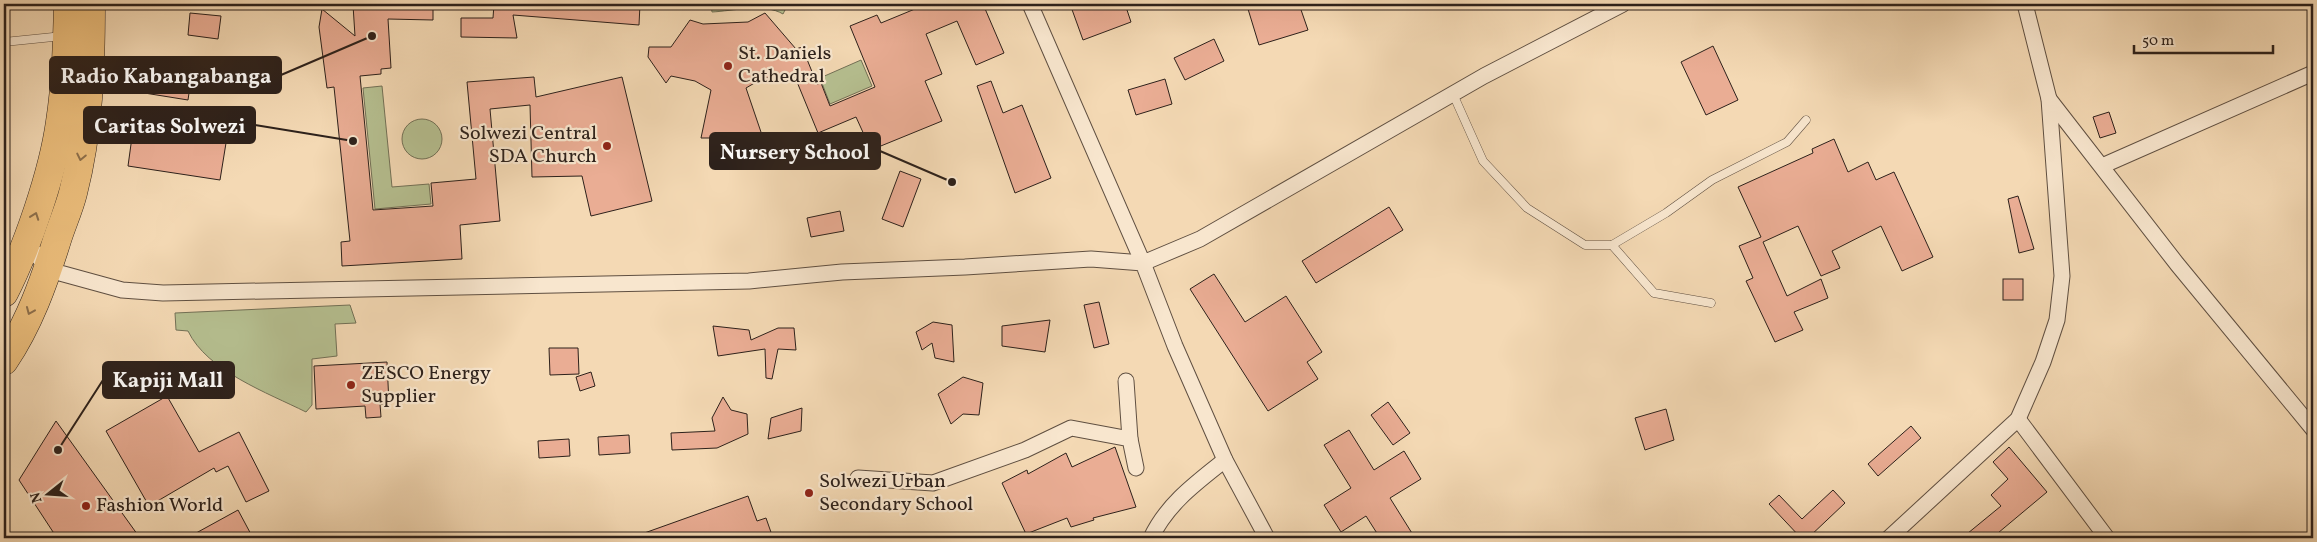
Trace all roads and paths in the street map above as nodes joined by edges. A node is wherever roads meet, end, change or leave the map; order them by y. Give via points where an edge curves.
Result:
1 (68, 4) edge
2 (91, 4) edge
3 (1030, 4) edge
4 (1623, 4) edge
5 (2025, 4) edge
6 (67, 36) junction
7 (4, 42) edge
8 (2313, 73) edge
9 (1453, 94) junction
10 (2049, 99) junction
11 (1806, 120) dead end
12 (2102, 166) junction
13 (25, 241) junction
14 (1612, 245) junction
15 (1143, 262) junction
16 (49, 270) junction
17 (4, 293) edge
18 (1711, 303) dead end
19 (4, 361) edge
20 (1126, 381) dead end
21 (2306, 409) edge
22 (2018, 419) junction
23 (2313, 429) edge
24 (1130, 439) junction
25 (1225, 460) junction
26 (1136, 468) dead end
27 (858, 478) dead end
28 (1151, 538) edge
29 (1267, 538) edge
30 (1889, 538) edge
31 (2107, 538) edge

1 - 6 highway
2 -> 16 highway via 88,106 83,146 73,194
3 - 15 street
4 - 9 street
5 - 10 street
6 - 7 lane
13 -> 6 highway via 42,196 60,124
8 - 12 street
9 - 14 lane via 1484,161 1527,208 1585,245
9 - 15 street via 1200,239
10 - 12 street
10 - 22 street via 2062,276 2057,320
11 - 14 lane via 1787,142 1712,180 1666,214
12 - 21 street via 2177,264
13 - 16 street
13 - 17 highway
14 - 18 lane via 1654,293
15 - 16 street via 1091,259 842,272 749,281 163,293 122,290
15 - 25 street
16 -> 19 highway via 18,340
20 - 24 street
21 - 23 street
22 - 30 street
22 - 31 street
24 - 26 street
24 - 27 street via 1071,428 1025,450 934,482
25 - 28 street via 1179,498
25 - 29 street

